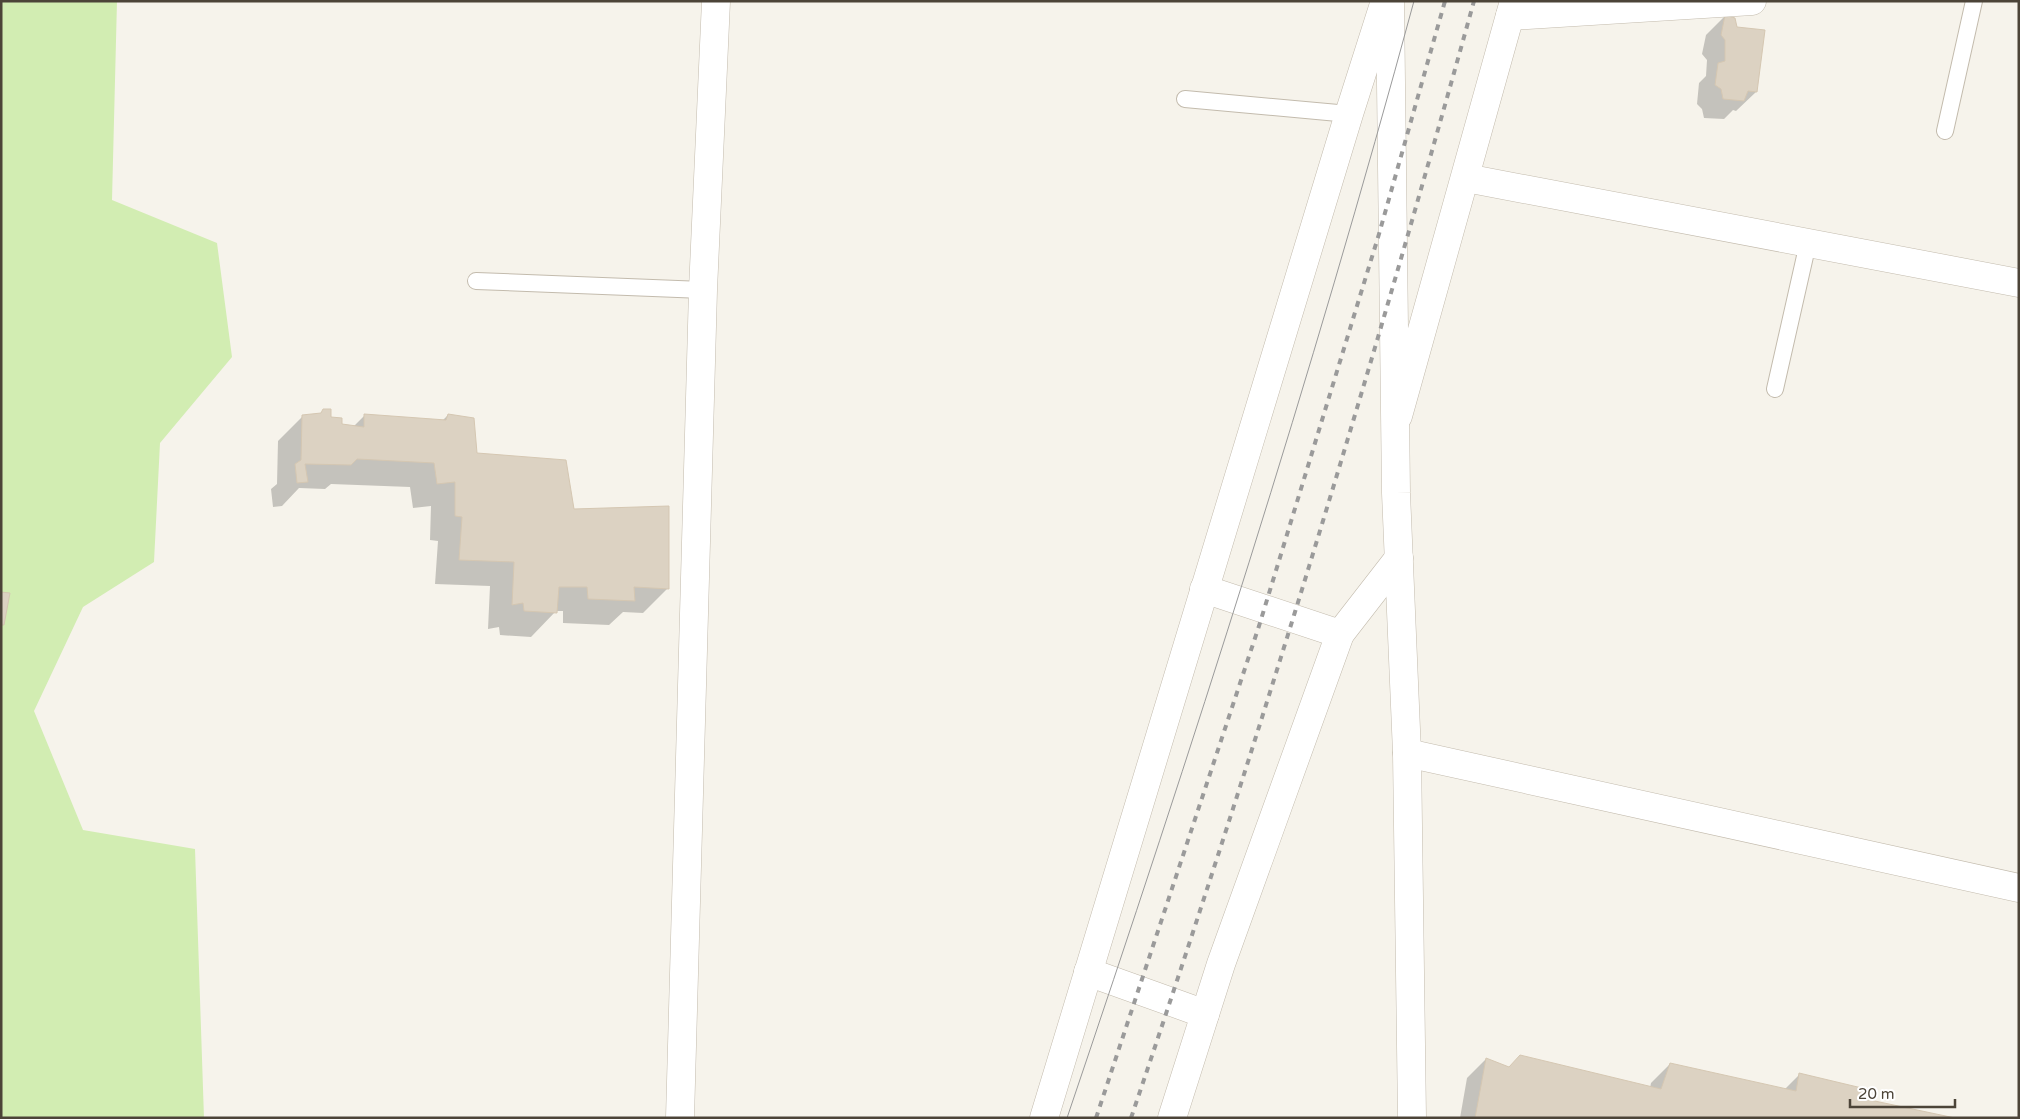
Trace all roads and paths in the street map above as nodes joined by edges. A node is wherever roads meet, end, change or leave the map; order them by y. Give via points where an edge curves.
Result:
1 (716, 1) edge
2 (1385, 1) edge
3 (1390, 1) edge
4 (1752, 1) edge
5 (1974, 1) edge
6 (1600, 6) edge
7 (1512, 9) edge
8 (1185, 99) dead end
9 (1349, 114) junction
10 (1945, 130) dead end
11 (1466, 178) junction
12 (1808, 243) junction
13 (476, 281) dead end
14 (2019, 283) edge
15 (703, 290) junction
16 (1776, 389) dead end
17 (1395, 427) junction
18 (1399, 558) junction
19 (1204, 588) junction
20 (1340, 634) junction
21 (1407, 753) junction
22 (2019, 888) edge
23 (1088, 972) junction
24 (1205, 1014) junction
25 (680, 1118) edge
26 (1044, 1118) edge
27 (1172, 1118) edge
28 (1412, 1118) edge

1 - 15 street
2 - 9 street
3 - 17 street
4 - 6 street
5 - 10 lane
6 - 7 street
7 - 11 street
8 - 9 lane
9 - 19 street
11 - 12 street
11 - 17 street
12 - 14 street
12 - 16 lane
13 - 15 lane
15 - 25 street
17 - 18 street
18 - 20 street
18 - 21 street
19 - 20 street
19 - 23 street
20 - 24 street
21 - 22 street
21 - 28 street
23 - 24 street
23 - 26 street
24 - 27 street

